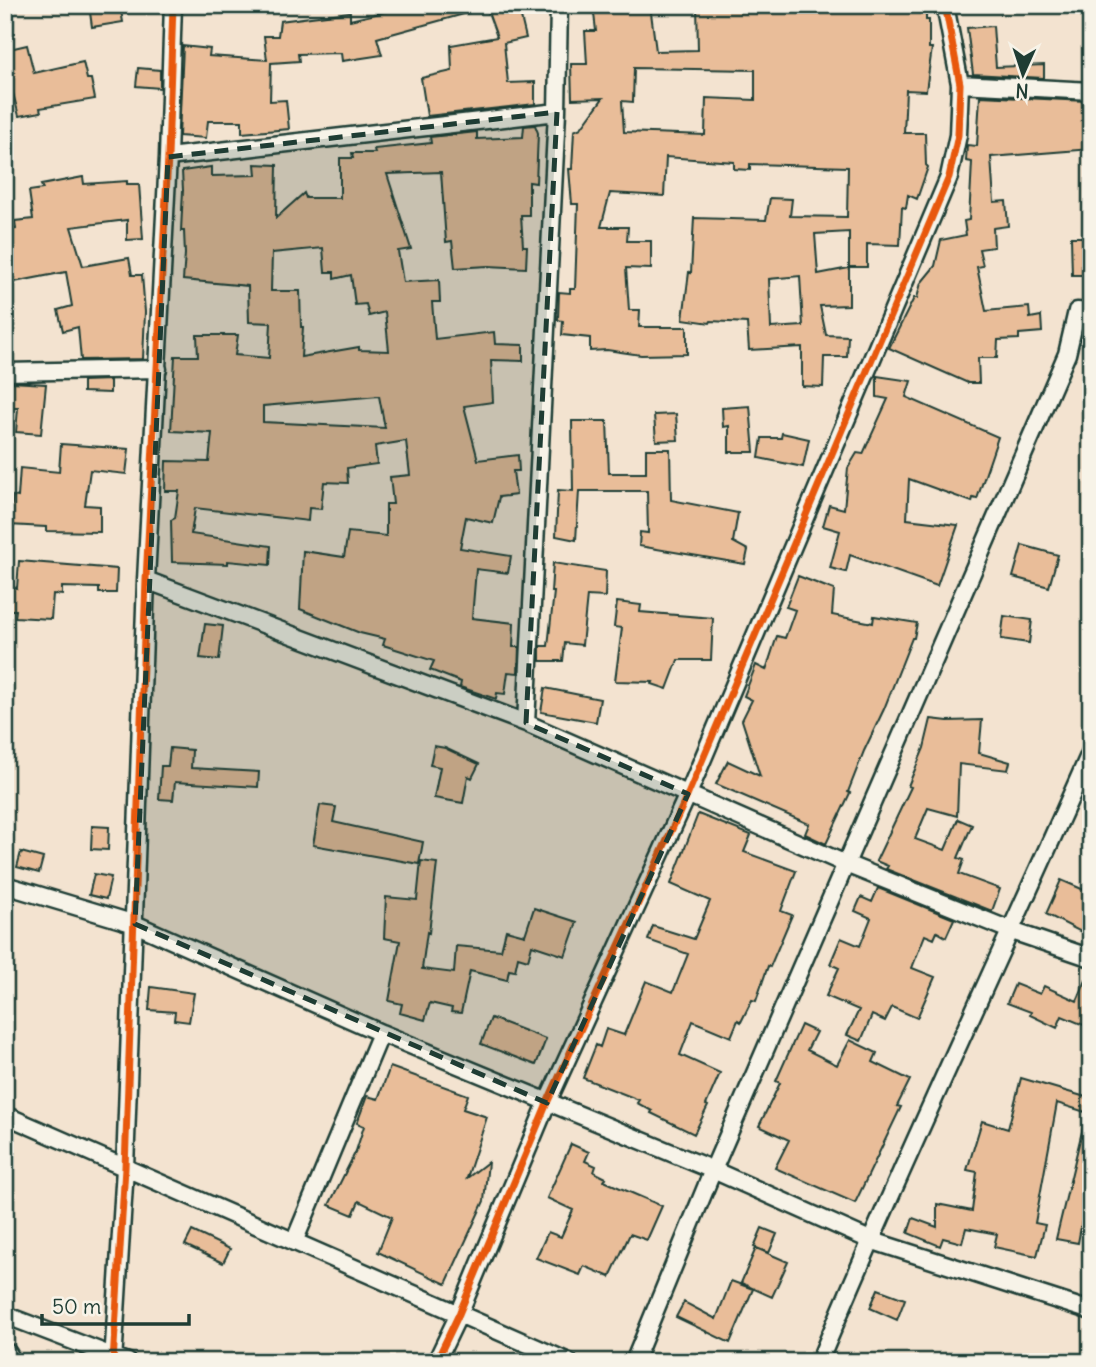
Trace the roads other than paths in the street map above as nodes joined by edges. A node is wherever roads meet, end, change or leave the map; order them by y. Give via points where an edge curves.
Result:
1 (173, 5) edge
2 (559, 5) edge
3 (945, 5) edge
4 (960, 84) junction
5 (1091, 90) edge
6 (557, 113) junction
7 (168, 157) junction
8 (1091, 312) edge
9 (158, 369) junction
10 (5, 372) edge
11 (146, 580) junction
12 (526, 723) junction
13 (1091, 751) edge
14 (688, 794) junction
15 (846, 864) junction
16 (5, 885) edge
17 (135, 924) junction
18 (1012, 931) junction
19 (1091, 958) edge
20 (381, 1033) junction
21 (547, 1103) junction
22 (5, 1115) edge
23 (125, 1168) junction
24 (713, 1170) junction
25 (870, 1240) junction
26 (294, 1242) junction
27 (1091, 1311) edge
28 (459, 1314) junction
29 (5, 1315) edge
30 (5, 1355) edge
31 (119, 1360) edge
32 (9, 1362) edge
33 (436, 1362) edge
34 (569, 1362) edge
35 (634, 1362) edge
36 (819, 1362) edge

1 - 7 street
2 - 6 street
3 - 4 street
4 - 5 street
4 - 14 street via 958,135 949,177
6 - 7 street
6 - 12 street
7 - 9 street
8 - 15 street via 1077,311 1067,354
9 - 10 street
9 - 11 street
11 - 12 street
11 - 17 street
12 - 14 street
13 - 18 street
14 - 15 street
14 - 21 street
15 - 18 street
15 - 24 street
16 - 17 street
17 - 20 street
17 - 23 street
18 - 19 street
18 - 25 street
20 - 21 street
20 - 26 street
21 - 24 street
21 - 28 street
22 - 23 street
23 - 26 street
23 - 31 street
24 - 25 street
24 - 35 street
25 - 27 street
25 - 36 street
26 - 28 street
28 - 33 street
28 - 34 street
29 - 31 street
30 - 32 main road

